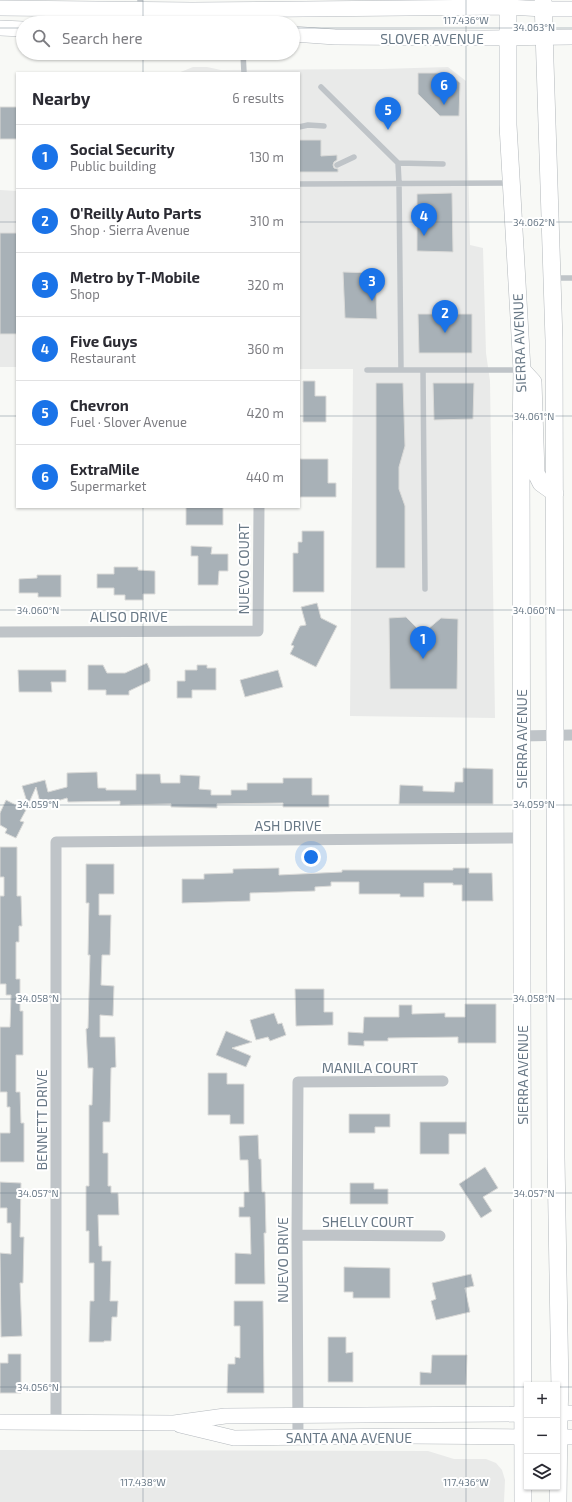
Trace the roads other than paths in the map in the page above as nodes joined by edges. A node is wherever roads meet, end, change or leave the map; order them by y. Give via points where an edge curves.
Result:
1 (422, 4) edge
2 (508, 4) edge
3 (543, 4) edge
4 (0, 8) edge
5 (572, 8) edge
6 (140, 11) edge
7 (0, 28) edge
8 (16, 29) edge
9 (300, 34) edge
10 (544, 37) junction
11 (572, 37) edge
12 (508, 38) junction
13 (244, 60) edge
14 (244, 72) edge
15 (321, 87) dead end
16 (324, 126) dead end
17 (300, 127) edge
18 (354, 157) dead end
19 (398, 164) junction
20 (443, 164) dead end
21 (337, 165) dead end
22 (512, 183) junction
23 (300, 184) edge
24 (399, 184) junction
25 (552, 278) junction
26 (572, 278) edge
27 (367, 370) dead end
28 (401, 370) junction
29 (423, 370) junction
30 (522, 370) junction
31 (555, 493) junction
32 (259, 508) edge
33 (425, 589) dead end
34 (258, 631) joint
35 (0, 632) edge
36 (564, 735) edge
37 (521, 736) junction
38 (521, 838) junction
39 (56, 842) joint
40 (443, 1081) dead end
41 (298, 1082) joint
42 (297, 1235) junction
43 (440, 1236) dead end
44 (525, 1382) edge
45 (562, 1413) edge
46 (524, 1414) edge
47 (298, 1416) junction
48 (0, 1422) edge
49 (56, 1422) junction
50 (174, 1423) junction
51 (562, 1436) edge
52 (298, 1437) junction
53 (524, 1437) edge
54 (524, 1454) edge
55 (523, 1502) edge
56 (558, 1502) edge

1 - 2 main road
1 - 6 main road
2 - 3 main road
2 - 12 main road, SIERRA AVENUE
3 - 5 main road
3 - 10 main road
4 - 6 main road
7 - 8 main road
9 - 12 main road, SLOVER AVENUE
10 - 11 main road, SLOVER AVENUE
10 - 12 main road, SLOVER AVENUE
10 - 25 main road
12 - 22 main road, SIERRA AVENUE via 508,125
13 - 14 lane
15 - 19 lane
16 - 17 lane
18 - 21 lane
19 - 20 lane
19 - 24 lane
22 - 24 lane
22 - 30 main road, SIERRA AVENUE
23 - 24 lane
24 - 28 lane
25 - 26 lane
25 - 31 main road
27 - 28 lane
28 - 29 lane
29 - 30 lane
29 - 33 lane
30 - 31 main road via 533,382 536,473 541,483
30 - 37 main road, SIERRA AVENUE
31 - 36 main road
32 - 34 street, NUEVO COURT
34 - 35 street, ALISO DRIVE
36 - 37 street
36 - 45 main road via 556,1158
37 - 38 main road, SIERRA AVENUE
38 - 39 street, ASH DRIVE
38 - 44 main road, SIERRA AVENUE
39 - 49 street, BENNETT DRIVE
40 - 41 street, MANILA COURT
41 - 42 street, NUEVO DRIVE
42 - 43 street, SHELLY COURT
42 - 47 street, NUEVO DRIVE
45 - 51 main road
46 - 47 main road, SANTA ANA AVENUE
47 - 50 main road, SANTA ANA AVENUE via 225,1416
47 - 52 street, NUEVO DRIVE
48 - 49 main road, SANTA ANA AVENUE
49 - 50 main road, SANTA ANA AVENUE
50 - 52 main road, SANTA ANA AVENUE via 234,1438
51 - 56 main road
52 - 53 main road, SANTA ANA AVENUE
54 - 55 main road, SIERRA AVENUE

